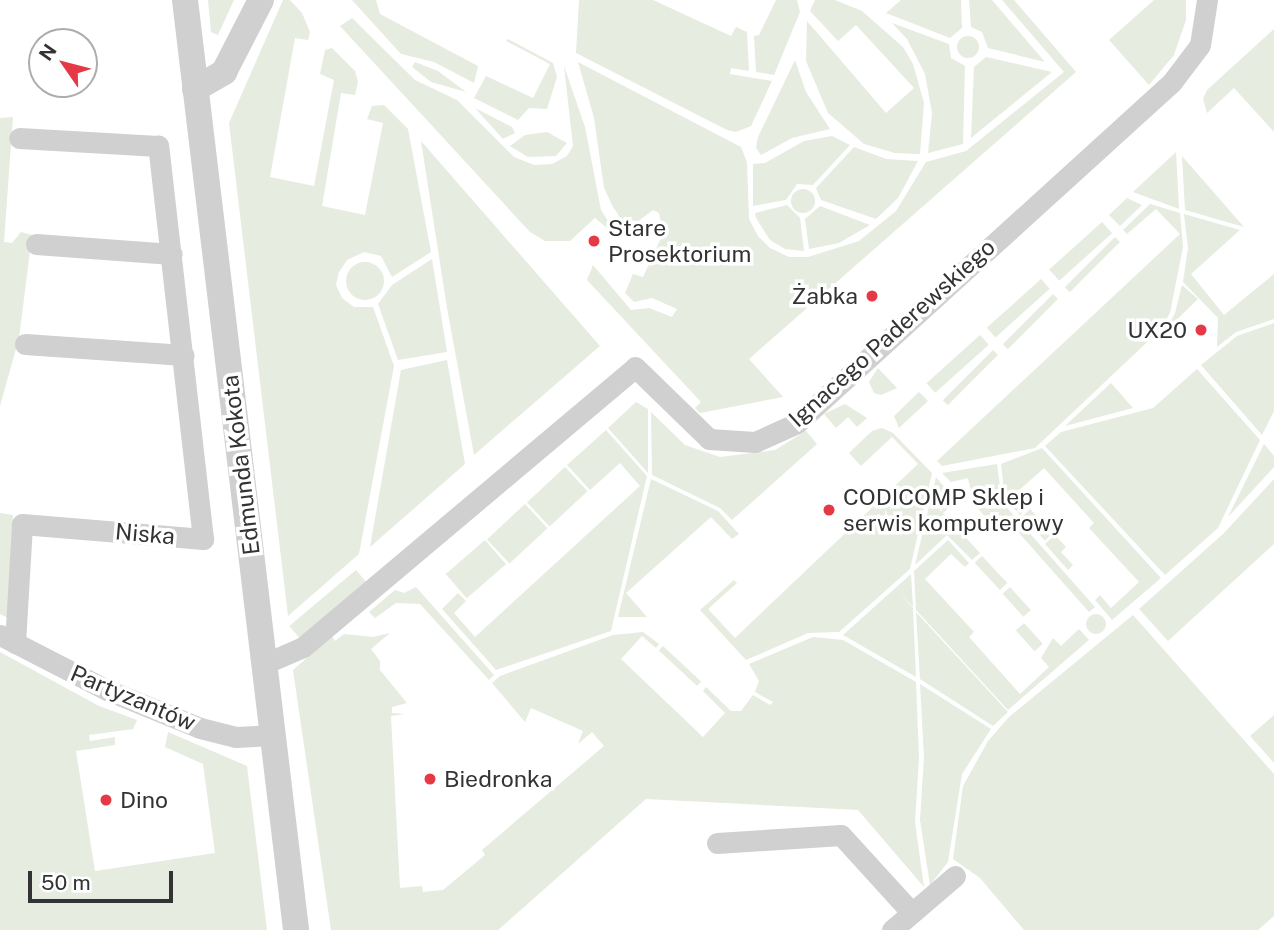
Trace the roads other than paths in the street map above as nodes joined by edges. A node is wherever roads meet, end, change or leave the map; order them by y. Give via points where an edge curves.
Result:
1 (185, 0) edge
2 (261, 0) edge
3 (1207, 0) edge
4 (195, 89) junction
5 (19, 138) dead end
6 (36, 244) dead end
7 (172, 254) junction
8 (25, 344) dead end
9 (184, 355) junction
10 (8, 639) edge
11 (264, 664) junction
12 (272, 736) junction
13 (717, 843) dead end
14 (955, 876) dead end
15 (912, 913) junction
16 (296, 930) edge
17 (892, 930) edge

1 - 4 street, Edmunda Kokota
2 - 4 street via 224,72
3 - 11 street, Ignacego Paderewskiego via 1200,45 1172,82 797,423 755,442 709,439 635,367 303,647
4 - 11 street, Edmunda Kokota
5 - 7 street, Niska via 158,146
6 - 7 street
7 - 9 street, Niska
8 - 9 street
9 - 10 street, Niska via 203,539 22,524
10 - 12 street, Partyzantów via 107,690 200,728 236,737
11 - 12 street, Edmunda Kokota
12 - 16 street, Edmunda Kokota
13 - 15 street via 841,835
14 - 15 street
15 - 17 street

